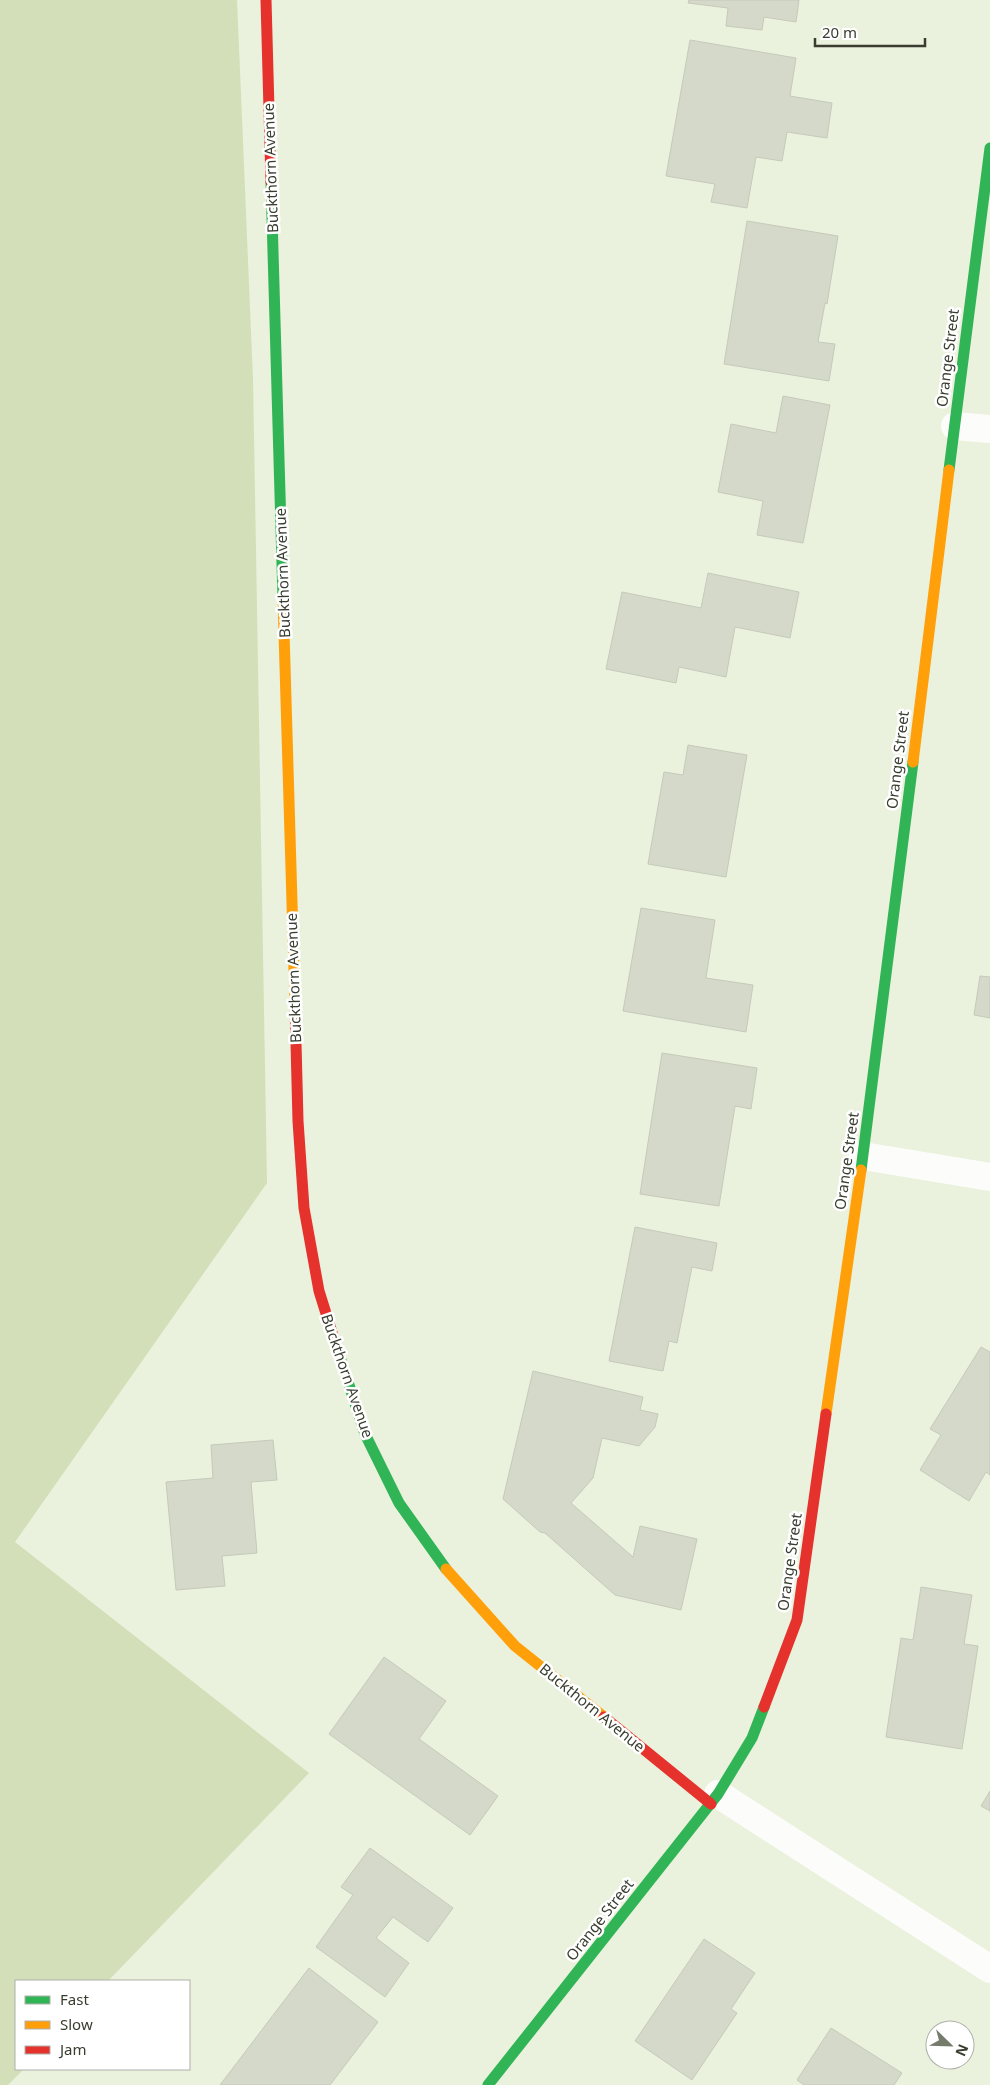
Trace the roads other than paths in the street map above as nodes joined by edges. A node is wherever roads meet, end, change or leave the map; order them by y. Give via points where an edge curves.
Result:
1 (266, 0) edge
2 (990, 148) edge
3 (955, 426) junction
4 (990, 429) edge
5 (863, 1156) junction
6 (990, 1177) edge
7 (714, 1799) junction
8 (990, 1970) edge
9 (488, 2085) edge

1 - 7 street, Buckthorn Avenue via 298,1121 304,1208 318,1291 365,1434 399,1503 440,1562 515,1646
2 - 3 street, Orange Street
3 - 4 street
3 - 5 street, Orange Street
5 - 6 street
5 - 7 street, Orange Street via 797,1620 752,1738
7 - 8 street, Buckthorn Avenue
7 - 9 street, Orange Street

